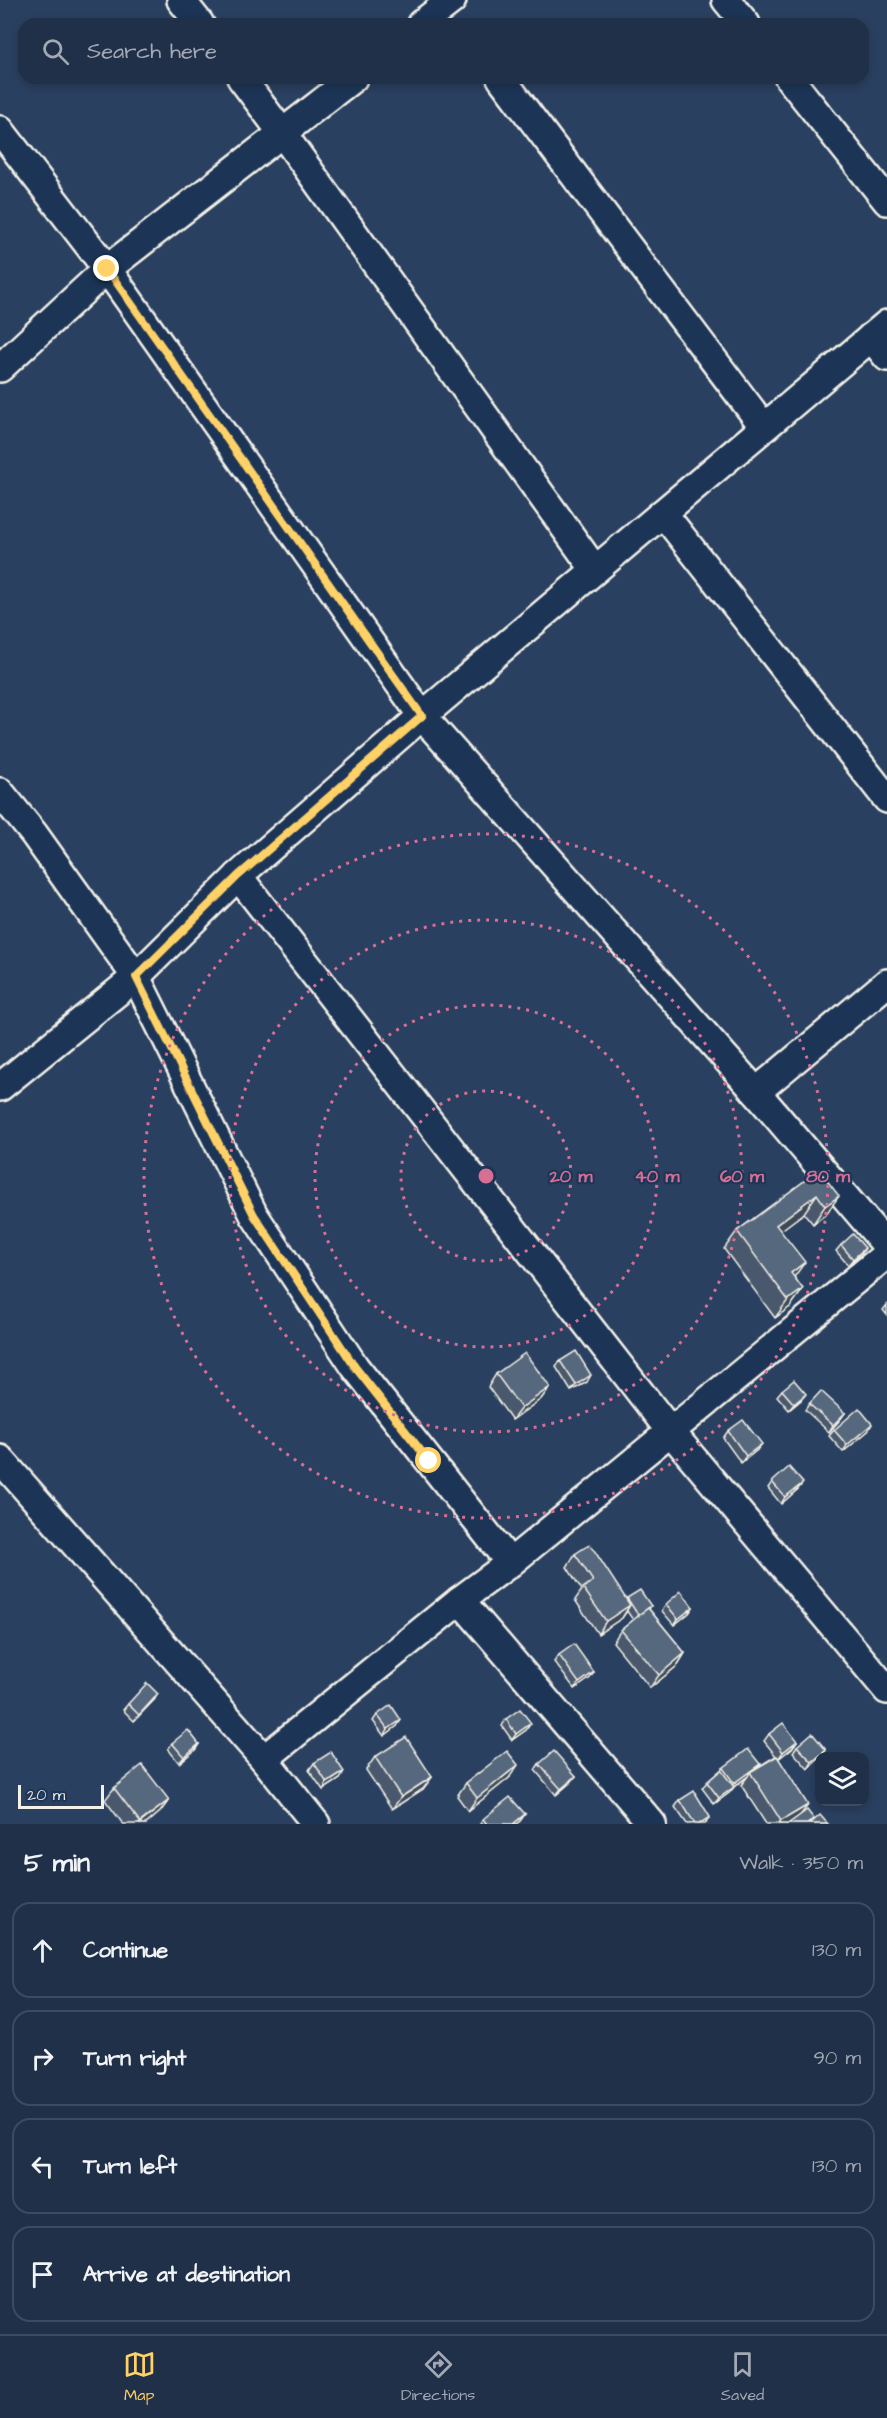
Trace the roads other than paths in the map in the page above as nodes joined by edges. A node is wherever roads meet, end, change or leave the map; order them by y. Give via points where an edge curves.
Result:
1 (181, 0) edge
2 (726, 0) edge
3 (450, 7) edge
4 (195, 18) edge
5 (431, 18) edge
6 (741, 18) edge
7 (246, 84) edge
8 (346, 84) edge
9 (506, 84) edge
10 (794, 84) edge
11 (0, 130) edge
12 (283, 134) junction
13 (887, 201) edge
14 (107, 269) junction
15 (882, 339) edge
16 (0, 368) edge
17 (764, 427) junction
18 (663, 513) junction
19 (596, 570) junction
20 (422, 716) junction
21 (0, 792) edge
22 (887, 799) edge
23 (238, 876) junction
24 (136, 977) junction
25 (887, 982) edge
26 (0, 1087) edge
27 (756, 1092) junction
28 (887, 1246) edge
29 (887, 1254) edge
30 (671, 1432) junction
31 (0, 1460) edge
32 (510, 1563) junction
33 (460, 1600) junction
34 (887, 1690) edge
35 (264, 1759) junction
36 (316, 1824) edge
37 (651, 1824) edge

1 - 4 street
2 - 6 street
3 - 5 street
7 - 12 street
8 - 12 street
9 - 17 street
10 - 13 street
11 - 14 street
12 - 14 street
12 - 19 street
14 - 16 street
14 - 20 street
15 - 17 street
17 - 18 street
18 - 19 street
18 - 22 street
19 - 20 street
20 - 23 street
20 - 27 street
21 - 24 street
23 - 24 street
23 - 30 street
24 - 26 street
24 - 32 street via 254,1215 355,1367
25 - 27 street
27 - 28 street
29 - 30 street
30 - 32 street
30 - 34 street
31 - 35 street
32 - 33 street
33 - 35 street
33 - 37 street
35 - 36 street

